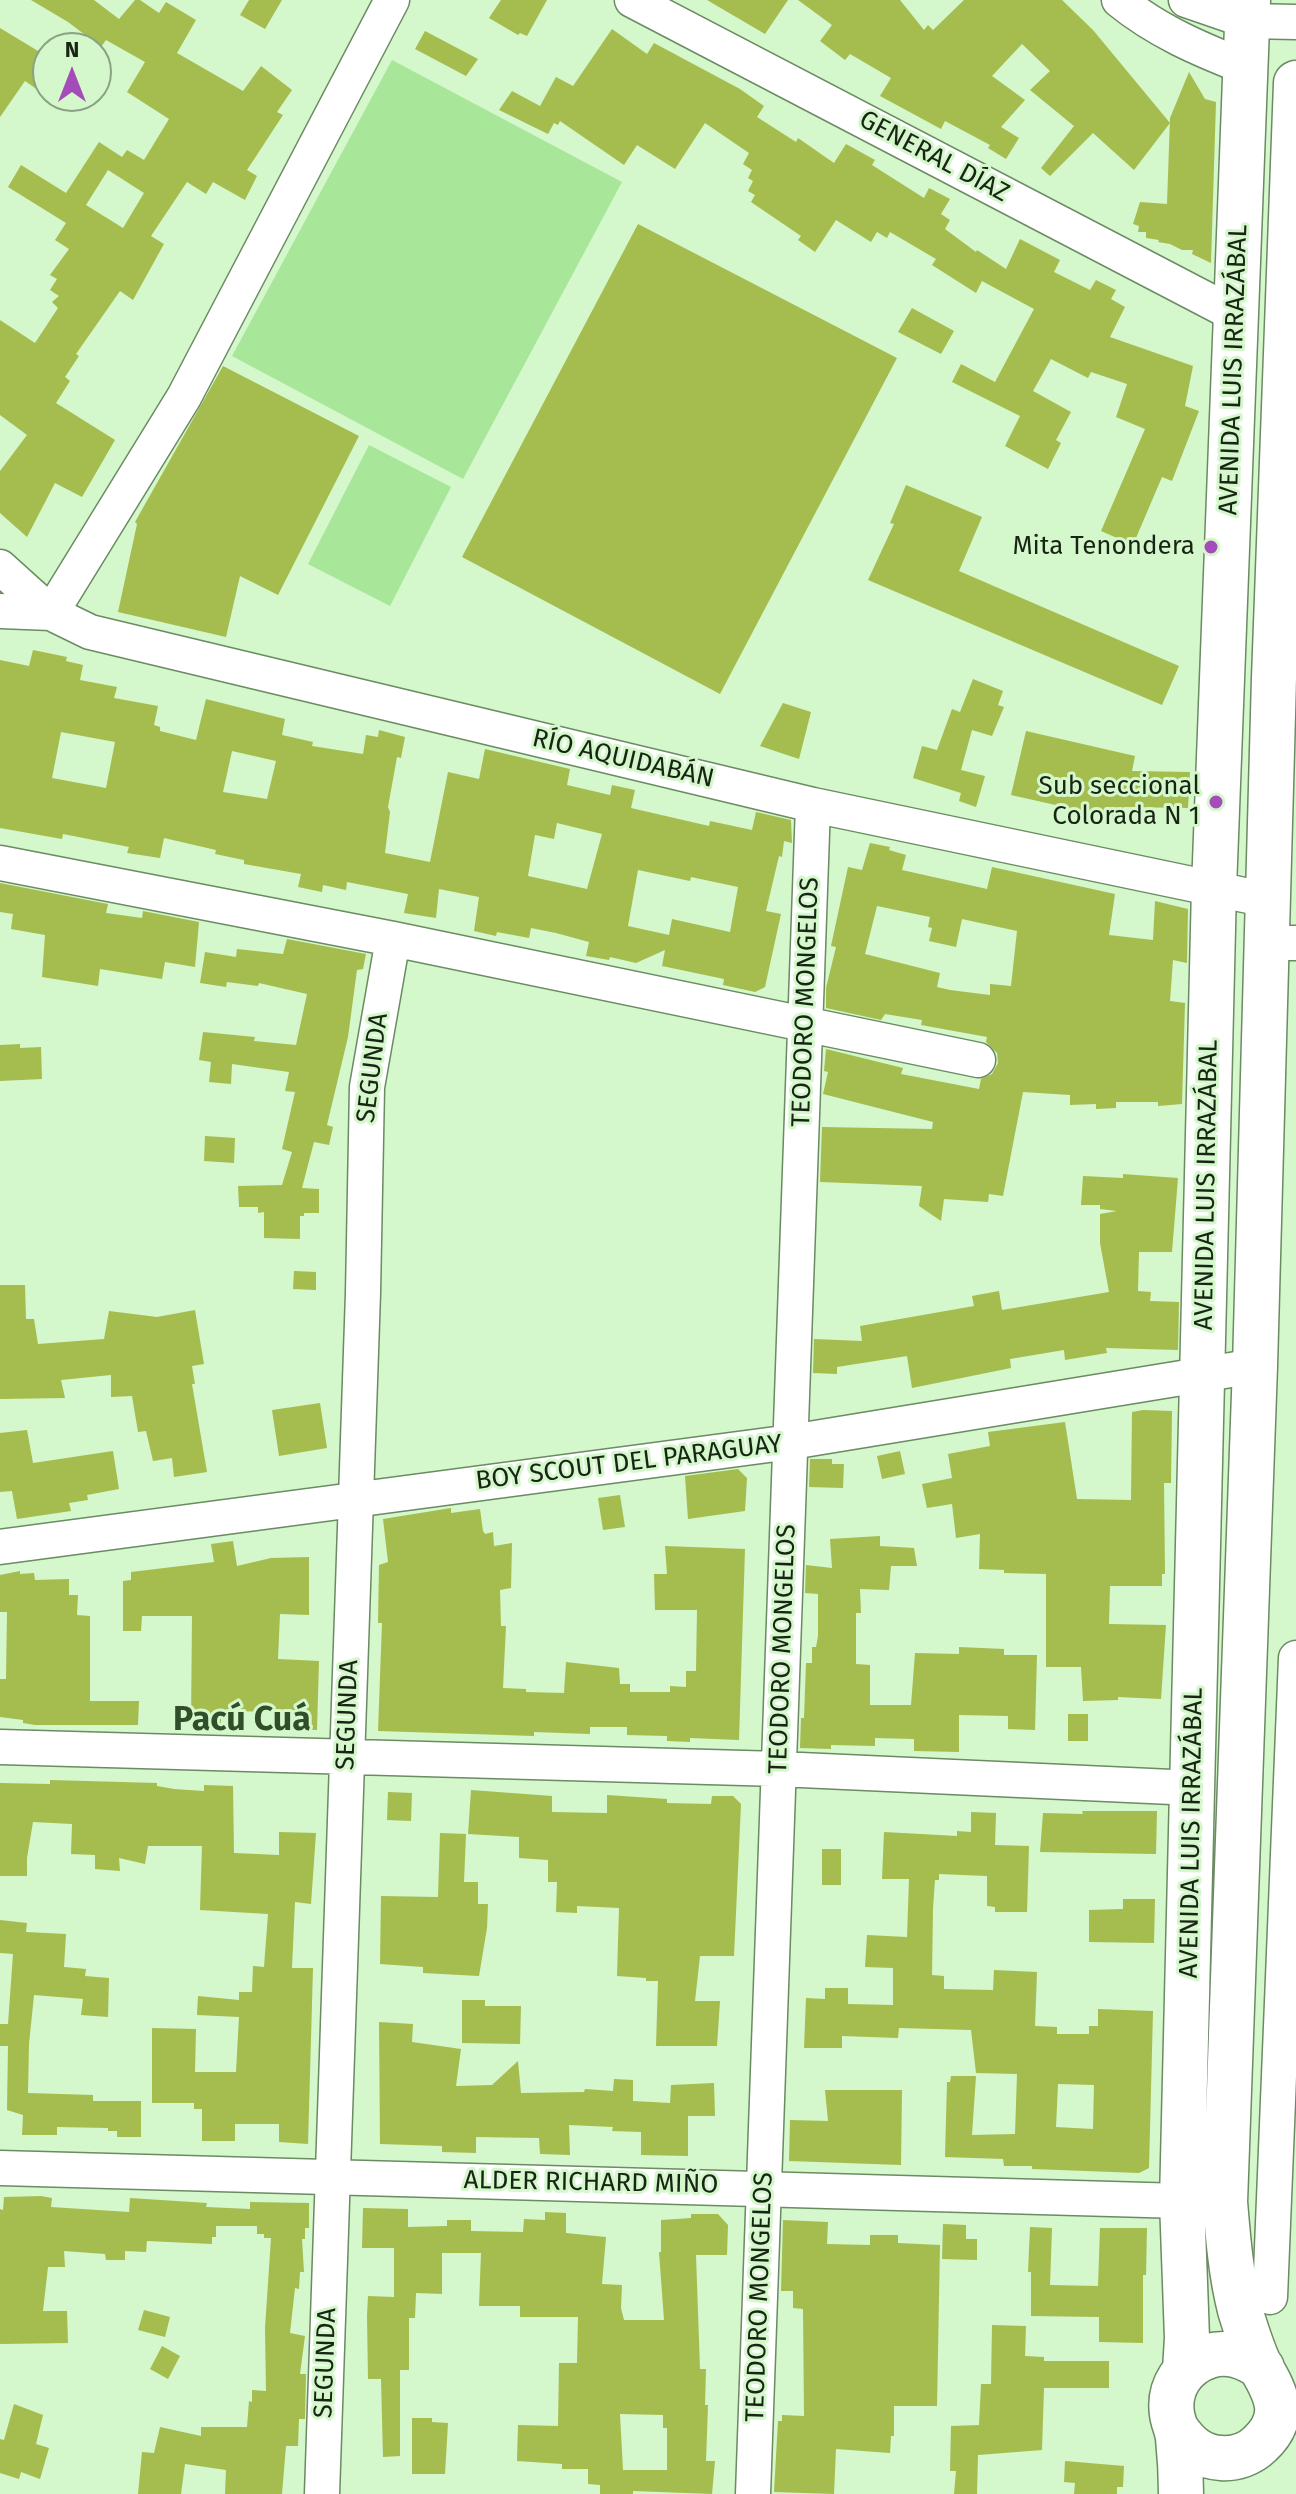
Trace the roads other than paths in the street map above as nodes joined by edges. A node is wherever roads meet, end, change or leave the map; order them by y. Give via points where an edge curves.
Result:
1 (392, 0) edge
2 (632, 0) edge
3 (1119, 0) edge
4 (1186, 0) edge
5 (1248, 10) edge
6 (1296, 22) edge
7 (1245, 67) junction
8 (1296, 83) edge
9 (1295, 150) edge
10 (1241, 180) junction
11 (1294, 217) edge
12 (1236, 315) junction
13 (1291, 318) edge
14 (0, 567) edge
15 (0, 611) edge
16 (51, 613) junction
17 (813, 805) junction
18 (0, 863) edge
19 (1214, 888) junction
20 (1268, 900) junction
21 (393, 939) junction
22 (1281, 943) edge
23 (805, 1025) junction
24 (978, 1060) dead end
25 (1255, 1366) junction
26 (1203, 1373) junction
27 (791, 1442) junction
28 (355, 1499) junction
29 (0, 1547) edge
30 (1296, 1658) edge
31 (0, 1747) edge
32 (346, 1759) junction
33 (779, 1769) junction
34 (1194, 1788) junction
35 (1238, 1849) junction
36 (1288, 1850) junction
37 (0, 2168) edge
38 (332, 2178) junction
39 (764, 2187) junction
40 (1182, 2201) junction
41 (1270, 2297) dead end
42 (1185, 2370) junction
43 (1276, 2377) edge
44 (1177, 2430) junction
45 (1266, 2444) edge
46 (322, 2494) edge
47 (753, 2494) edge
48 (1181, 2494) edge
49 (1222, 2494) edge

1 - 16 street via 184,397
2 - 12 street, GENERAL DÍAZ
3 - 7 street via 1184,43
4 - 5 street
5 - 6 street
5 - 7 main road, AVENIDA LUIS IRRAZÁBAL
7 - 10 main road, AVENIDA LUIS IRRAZÁBAL
8 - 9 main road, AVENIDA LUIS IRRAZÁBAL
9 - 11 main road, AVENIDA LUIS IRRAZÁBAL
10 - 11 street
10 - 12 main road, AVENIDA LUIS IRRAZÁBAL
11 - 13 main road, AVENIDA LUIS IRRAZÁBAL
12 - 19 main road, AVENIDA LUIS IRRAZÁBAL
13 - 20 main road, AVENIDA LUIS IRRAZÁBAL
14 - 16 street, RÍO AQUIDABÁN
15 - 16 street
16 - 17 street, RÍO AQUIDABÁN via 90,632
17 - 19 street, RÍO AQUIDABÁN
17 - 23 street, TEODORO MONGELOS
18 - 21 street
19 - 20 street, RÍO AQUIDABÁN
19 - 26 main road, AVENIDA LUIS IRRAZÁBAL
20 - 22 main road, AVENIDA LUIS IRRAZÁBAL
21 - 23 street
21 - 28 street, SEGUNDA via 367,1087
22 - 25 main road, AVENIDA LUIS IRRAZÁBAL
23 - 24 street
23 - 27 street, TEODORO MONGELOS
25 - 26 street, BOY SCOUT DEL PARAGUAY
25 - 35 main road, AVENIDA LUIS IRRAZÁBAL
26 - 27 street, BOY SCOUT DEL PARAGUAY
26 - 34 main road, AVENIDA LUIS IRRAZÁBAL
27 - 28 street, BOY SCOUT DEL PARAGUAY
27 - 33 street, TEODORO MONGELOS
28 - 29 street, BOY SCOUT DEL PARAGUAY
28 - 32 street, SEGUNDA
30 - 36 street
31 - 32 street
32 - 33 street
32 - 38 street, SEGUNDA
33 - 34 street
33 - 39 street, TEODORO MONGELOS
34 - 40 main road, AVENIDA LUIS IRRAZÁBAL
35 - 36 street
35 - 43 main road, AVENIDA LUIS IRRAZÁBAL via 1225,2202 1234,2283 1249,2337
36 - 41 street
37 - 38 street, ALDER RICHARD MIÑO
38 - 39 street, ALDER RICHARD MIÑO
38 - 46 street, SEGUNDA
39 - 40 street, ALDER RICHARD MIÑO
39 - 47 street, TEODORO MONGELOS
40 - 42 main road, AVENIDA LUIS IRRAZÁBAL
42 - 43 main road via 1214,2354 1231,2354 1248,2358
42 - 44 main road, AVENIDA LUIS IRRAZÁBAL via 1172,2399
43 - 45 main road, AVENIDA LUIS IRRAZÁBAL via 1277,2406
44 - 45 main road via 1186,2443 1212,2457 1227,2459
44 - 48 main road, AVENIDA LUIS IRRAZÁBAL
45 - 49 main road, AVENIDA LUIS IRRAZÁBAL

